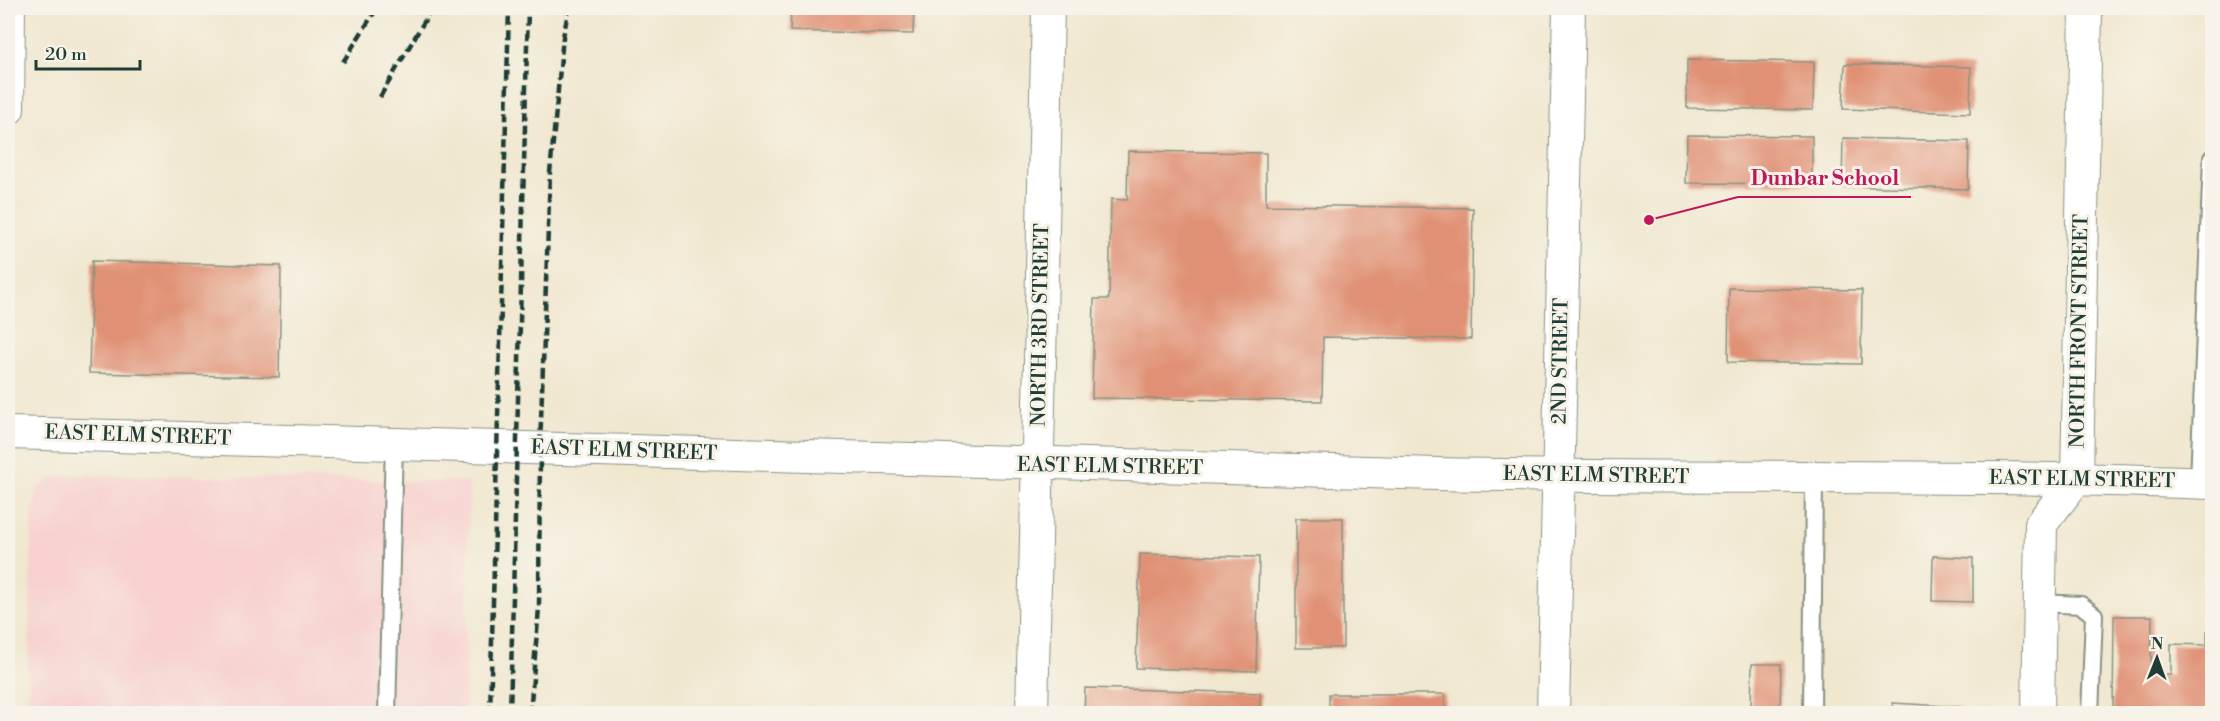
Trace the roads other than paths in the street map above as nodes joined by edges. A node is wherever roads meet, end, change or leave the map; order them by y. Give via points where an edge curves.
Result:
1 (9, 8) edge
2 (1048, 8) edge
3 (1569, 8) edge
4 (2086, 8) edge
5 (8, 109) edge
6 (2212, 158) edge
7 (8, 433) edge
8 (394, 443) junction
9 (1038, 465) junction
10 (1559, 476) junction
11 (1814, 477) junction
12 (2077, 478) junction
13 (2206, 482) edge
14 (2040, 603) junction
15 (387, 714) edge
16 (1032, 714) edge
17 (1553, 714) edge
18 (1812, 714) edge
19 (2038, 714) edge
20 (2090, 714) edge

1 - 5 street
2 - 9 street, NORTH 3RD STREET
3 - 10 street, 2ND STREET
4 - 12 street, NORTH FRONT STREET
6 - 13 lane
7 - 8 street, EAST ELM STREET
8 - 9 street, EAST ELM STREET
8 - 15 lane
9 - 10 street, EAST ELM STREET
9 - 16 street, NORTH 3RD STREET
10 - 11 street, EAST ELM STREET
10 - 17 street, 2ND STREET
11 - 12 street, EAST ELM STREET
11 - 18 lane
12 - 13 street, EAST ELM STREET
12 - 14 street via 2041,524
14 - 19 street
14 - 20 lane via 2081,605 2094,615

